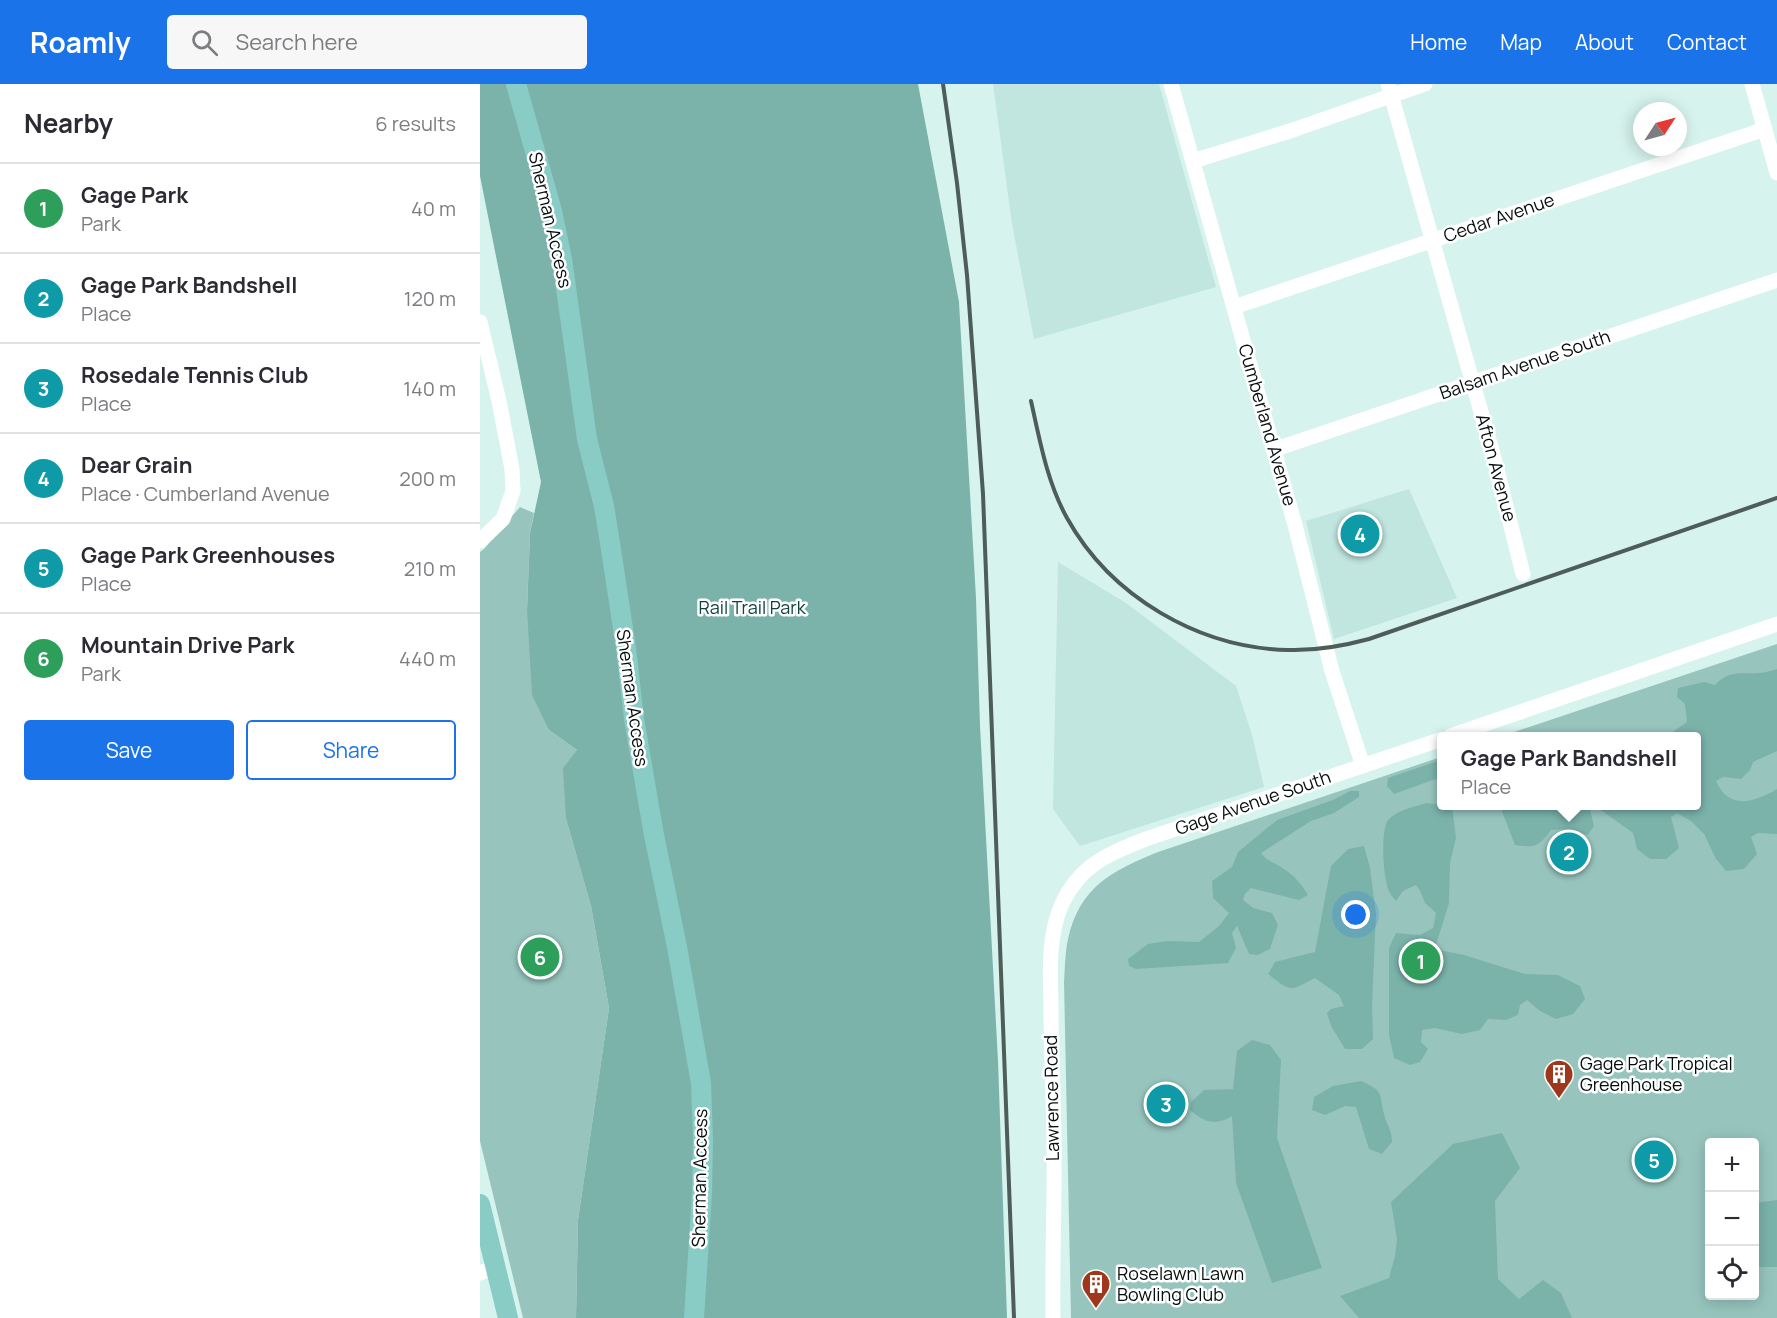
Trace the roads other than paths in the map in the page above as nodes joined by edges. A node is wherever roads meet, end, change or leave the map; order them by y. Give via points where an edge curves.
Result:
1 (516, 84) edge
2 (1171, 84) edge
3 (1425, 84) edge
4 (1752, 84) edge
5 (1390, 90) edge
6 (1765, 129) junction
7 (1193, 161) junction
8 (1777, 173) edge
9 (1432, 241) junction
10 (1777, 280) edge
11 (1234, 307) junction
12 (480, 322) edge
13 (1473, 383) junction
14 (1273, 450) junction
15 (480, 541) edge
16 (1523, 574) dead end
17 (1777, 624) edge
18 (1462, 732) edge
19 (1437, 741) edge
20 (1363, 766) junction
21 (1075, 883) joint
22 (480, 1204) edge
23 (488, 1270) edge
24 (508, 1318) edge
25 (694, 1318) edge
26 (1053, 1318) edge

1 - 25 main road, Sherman Access via 562,259 587,439 610,543 634,719 701,1083 702,1194
2 - 7 street, Cumberland Avenue
3 - 5 street
4 - 6 street
5 - 7 street via 1293,130
5 - 9 street, Afton Avenue
6 - 8 street
6 - 9 street, Cedar Avenue
7 - 11 street, Cumberland Avenue
9 - 11 street, Cedar Avenue
9 - 13 street, Afton Avenue
10 - 13 street, Balsam Avenue South
11 - 14 street, Cumberland Avenue
12 - 15 street via 499,401 513,491 503,519
13 - 14 street, Balsam Avenue South
13 - 16 street, Afton Avenue
14 - 20 street, Cumberland Avenue via 1332,671
17 - 18 street
19 - 20 street, Gage Avenue South
20 - 21 street, Gage Avenue South via 1110,853
21 - 26 street, Lawrence Road via 1056,920 1050,964
22 - 23 main road
23 - 24 main road

